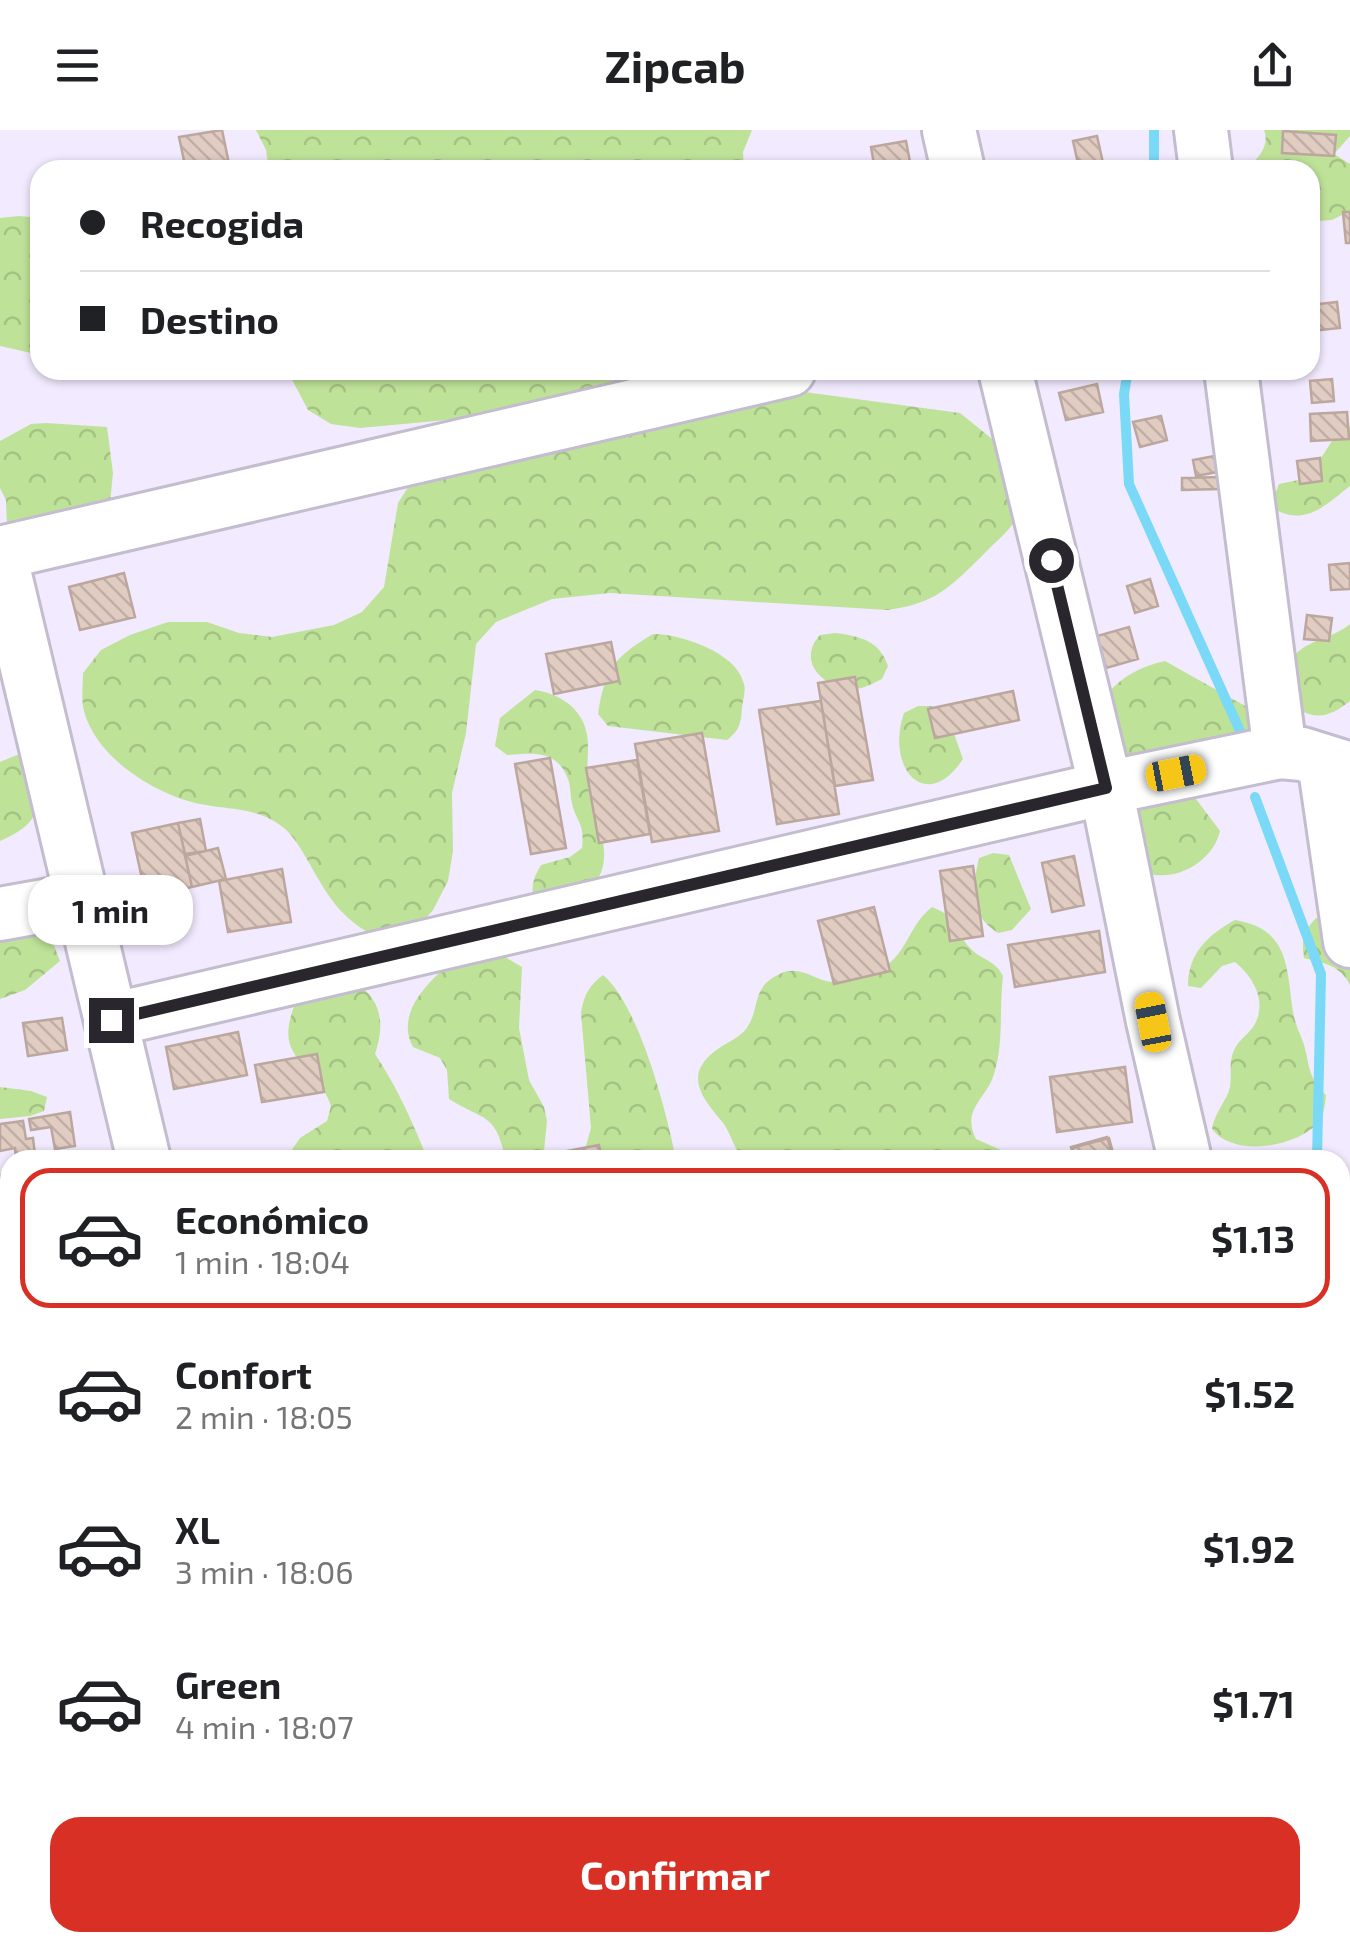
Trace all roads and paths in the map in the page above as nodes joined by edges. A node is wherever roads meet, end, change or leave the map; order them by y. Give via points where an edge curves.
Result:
1 (949, 130) edge
2 (1201, 130) edge
3 (956, 160) edge
4 (1205, 160) edge
5 (745, 380) edge
6 (1006, 380) edge
7 (1234, 380) edge
8 (0, 553) edge
9 (1318, 761) edge
10 (1106, 788) junction
11 (82, 899) junction
12 (0, 914) edge
13 (1350, 940) edge
14 (111, 1020) junction
15 (142, 1150) edge
16 (1183, 1150) edge

1 - 3 street
2 - 4 street
5 - 8 street
6 - 10 street
7 - 9 street
8 - 11 street
9 - 10 street
9 - 13 street
10 - 14 street
10 - 16 street
11 - 12 street
11 - 14 street
14 - 15 street

